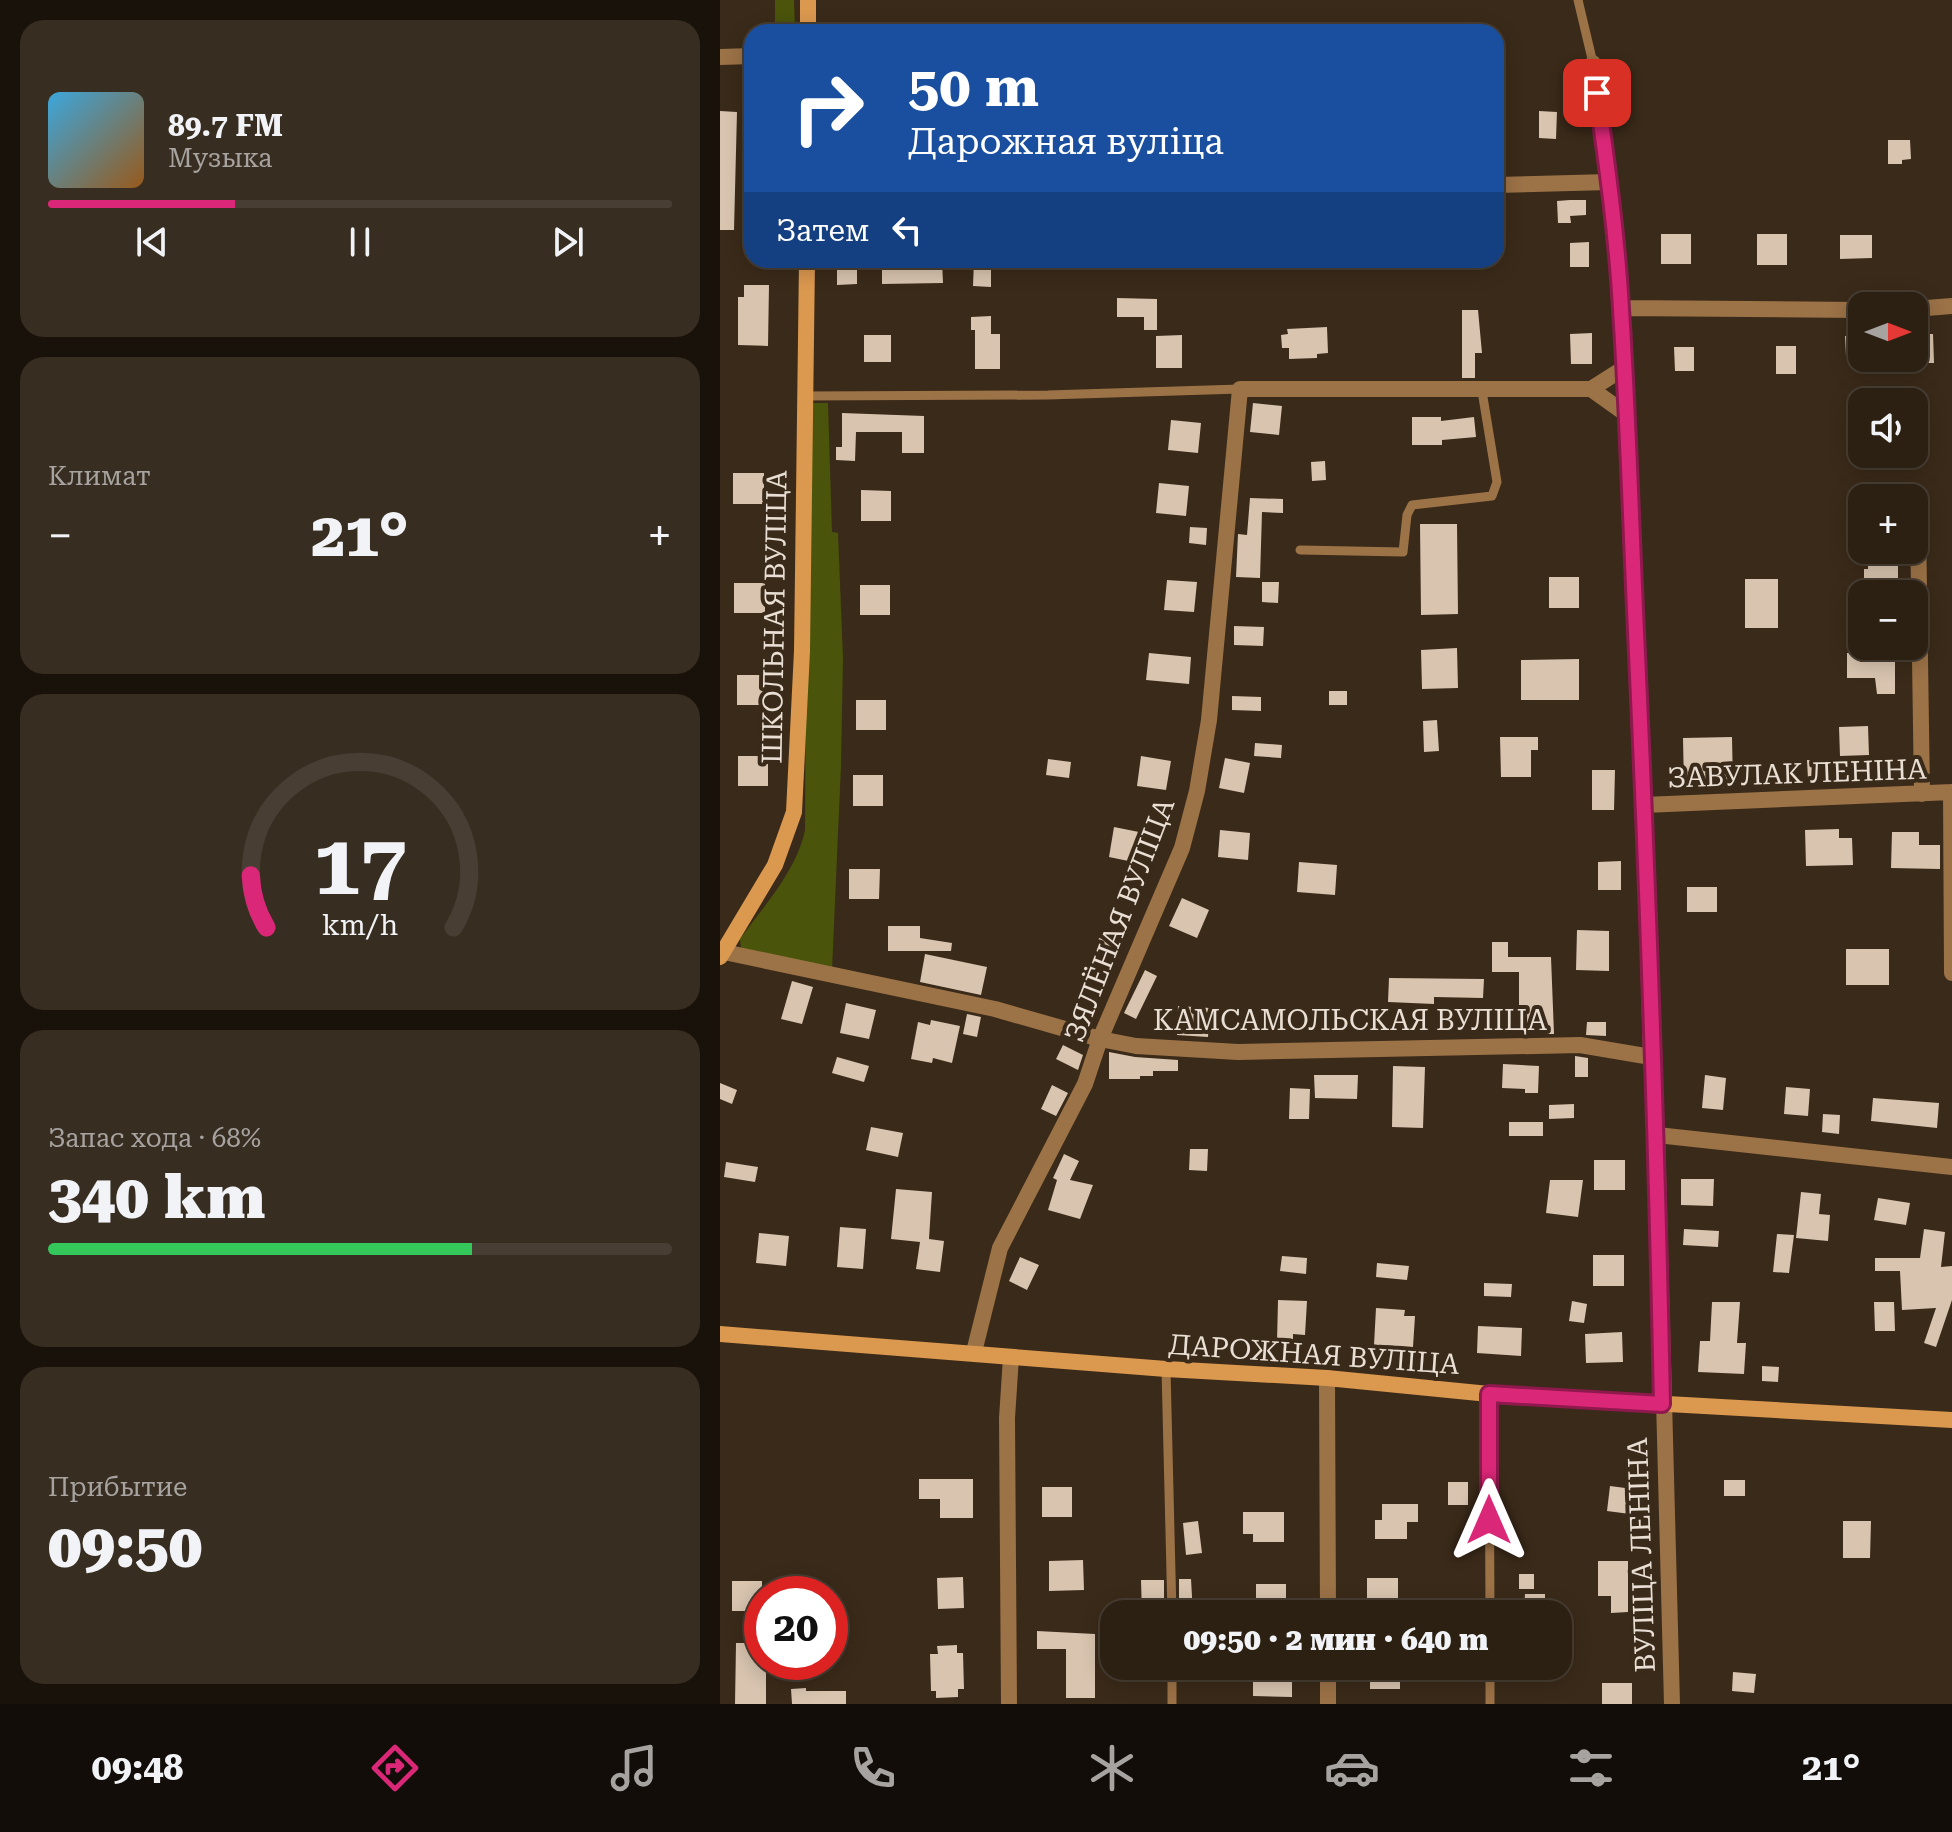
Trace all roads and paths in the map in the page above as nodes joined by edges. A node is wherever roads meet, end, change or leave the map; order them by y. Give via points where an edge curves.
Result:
1 (808, 0) edge
2 (1578, 0) edge
3 (808, 24) edge
4 (744, 56) edge
5 (720, 57) edge
6 (1593, 63) joint
7 (1609, 182) junction
8 (1504, 185) edge
9 (807, 268) edge
10 (1952, 306) edge
11 (1621, 308) junction
12 (1928, 308) edge
13 (1848, 310) edge
14 (1624, 368) junction
15 (1240, 389) junction
16 (1591, 389) junction
17 (1482, 391) junction
18 (804, 396) junction
19 (1626, 414) junction
20 (1300, 550) dead end
21 (1919, 564) edge
22 (1952, 792) edge
23 (1922, 794) junction
24 (1644, 805) junction
25 (722, 954) edge
26 (1952, 973) edge
27 (1100, 1039) junction
28 (1651, 1057) junction
29 (1657, 1135) junction
30 (1952, 1167) edge
31 (720, 1334) edge
32 (974, 1352) junction
33 (1011, 1357) junction
34 (1166, 1369) junction
35 (1327, 1378) junction
36 (1489, 1394) junction
37 (1662, 1404) junction
38 (1952, 1420) edge
39 (1172, 1600) edge
40 (1328, 1600) edge
41 (1490, 1600) edge
42 (1172, 1680) edge
43 (1328, 1680) edge
44 (1490, 1680) edge
45 (1009, 1704) edge
46 (1172, 1704) edge
47 (1328, 1704) edge
48 (1490, 1704) edge
49 (1672, 1704) edge

1 - 3 main road
2 - 6 lane
4 - 5 street
6 - 7 street, ВУЛІЦА ЛЕНІНА
7 - 8 street
7 - 11 street, ВУЛІЦА ЛЕНІНА
9 - 18 main road, ШКОЛЬНАЯ ВУЛІЦА
10 - 12 street
11 - 13 street
11 - 14 street, ВУЛІЦА ЛЕНІНА
14 - 16 street
14 - 19 street, ВУЛІЦА ЛЕНІНА
15 - 17 street
15 - 18 lane
15 - 27 street, ЗЯЛЁНАЯ ВУЛІЦА via 1209,720 1197,791 1182,848
16 - 17 street
16 - 19 street
17 - 20 lane via 1497,482 1492,496 1412,505 1403,552
18 - 25 main road, ШКОЛЬНАЯ ВУЛІЦА via 802,651 794,812 775,865
19 - 24 street, ВУЛІЦА ЛЕНІНА
21 - 23 street
22 - 23 street, ЗАВУЛАК ЛЕНІНА
22 - 26 street
23 - 24 street, ЗАВУЛАК ЛЕНІНА
24 - 28 street, ВУЛІЦА ЛЕНІНА
25 - 27 street, КАМСАМОЛЬСКАЯ ВУЛІЦА via 995,1009
27 - 28 street, КАМСАМОЛЬСКАЯ ВУЛІЦА via 1238,1052 1580,1045
27 - 32 street, ЗЯЛЁНАЯ ВУЛІЦА via 1085,1084 1000,1248
28 - 29 street, ВУЛІЦА ЛЕНІНА
29 - 30 street
29 - 37 street, ВУЛІЦА ЛЕНІНА
31 - 32 main road, ДАРОЖНАЯ ВУЛІЦА
32 - 33 main road, ДАРОЖНАЯ ВУЛІЦА
33 - 34 main road, ДАРОЖНАЯ ВУЛІЦА
33 - 45 street
34 - 35 main road, ДАРОЖНАЯ ВУЛІЦА
34 - 39 lane
35 - 36 main road, ДАРОЖНАЯ ВУЛІЦА
35 - 40 street
36 - 37 main road, ДАРОЖНАЯ ВУЛІЦА
36 - 41 lane
37 - 38 main road, ДАРОЖНАЯ ВУЛІЦА
37 - 49 street, ВУЛІЦА ЛЕНІНА
42 - 46 lane
43 - 47 street
44 - 48 lane

